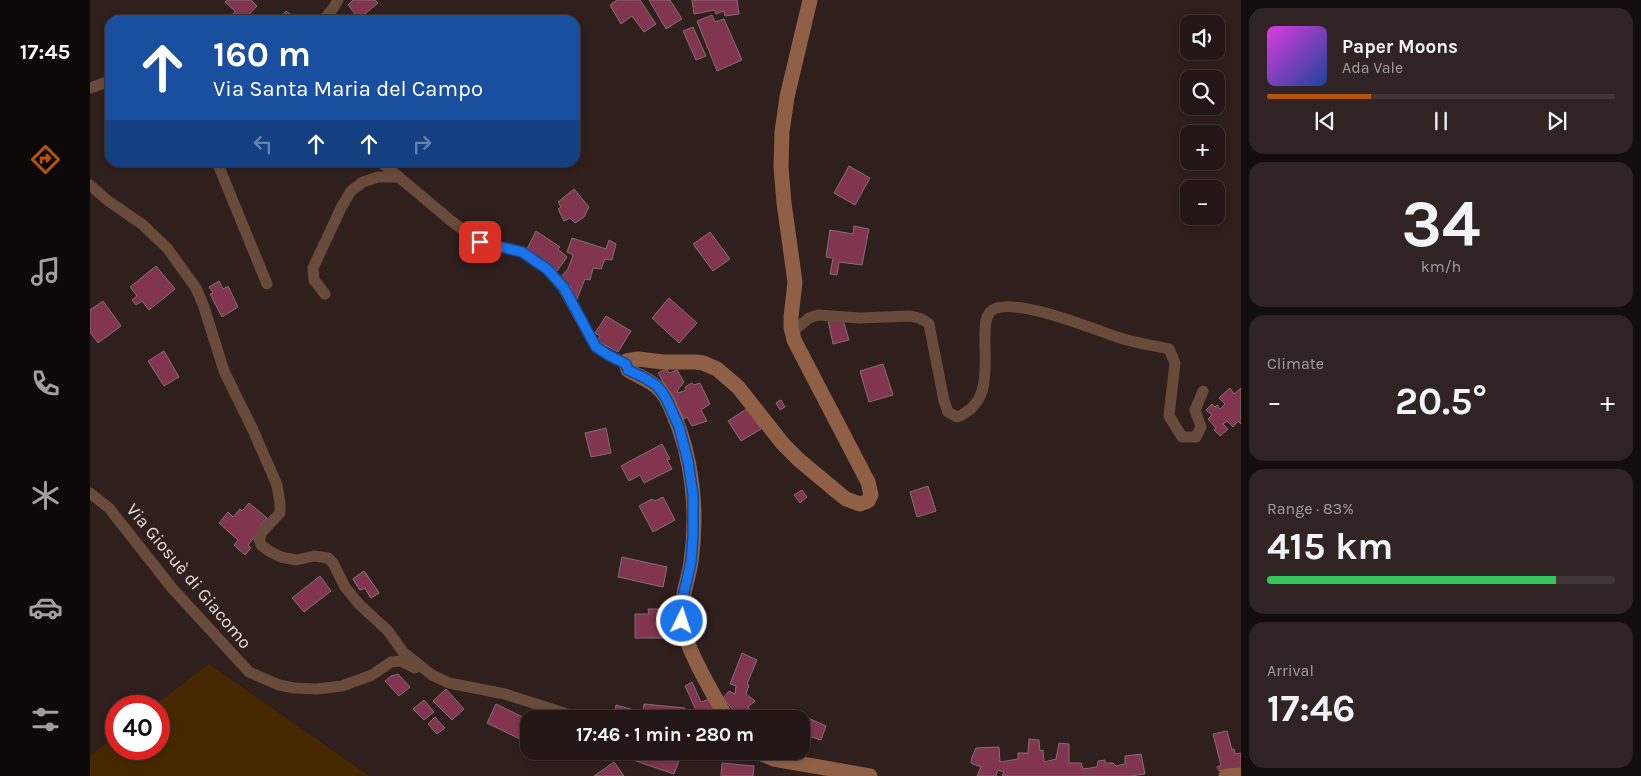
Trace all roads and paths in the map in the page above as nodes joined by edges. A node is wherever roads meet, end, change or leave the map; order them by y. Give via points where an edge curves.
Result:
1 (338, 0) edge
2 (810, 0) edge
3 (328, 15) edge
4 (105, 83) edge
5 (90, 88) edge
6 (219, 167) edge
7 (387, 167) edge
8 (399, 177) junction
9 (90, 185) edge
10 (267, 284) dead end
11 (325, 294) dead end
12 (792, 332) junction
13 (626, 364) junction
14 (1203, 391) dead end
15 (90, 493) edge
16 (432, 675) junction
17 (556, 710) edge
18 (722, 710) edge
19 (782, 760) edge
20 (797, 762) junction
21 (1241, 775) edge
22 (790, 776) edge
23 (870, 776) edge
24 (1226, 776) edge

1 - 3 street
2 - 12 street via 782,132 784,202 796,282
4 - 5 street
6 - 10 street
7 - 8 street
8 - 11 street via 378,177 351,191 313,268 314,280
8 - 13 street via 480,242 522,252 547,269 564,288 596,347
9 - 16 street, Via Giosuè di Giacomo via 143,225 167,248 196,288 224,371 277,485 280,513 262,532 261,545 281,557 296,560 314,556 328,558 359,604 388,631 403,652
12 - 13 street via 868,482 871,495 865,503 856,504 846,499 799,460 782,444 738,387 717,370 703,362 638,359 626,361
12 - 14 street via 818,315 860,318 910,316 924,320 929,324 944,401 948,412 957,417 974,406 985,385 985,324 995,309 1017,307 1064,318 1118,338 1169,349 1174,363 1169,416 1182,437 1196,437 1202,428 1196,410
13 - 18 street via 628,370 656,385 662,392 683,440 693,495 691,562 683,597 682,621 690,646
15 - 16 street, Via Giosuè di Giacomo via 109,508 172,588 249,672 279,685 316,689 342,686 372,675 396,661
16 - 17 street, Via Giosuè di Giacomo via 448,683 506,694
19 - 20 street
20 - 22 street
20 - 23 street
21 - 24 street

